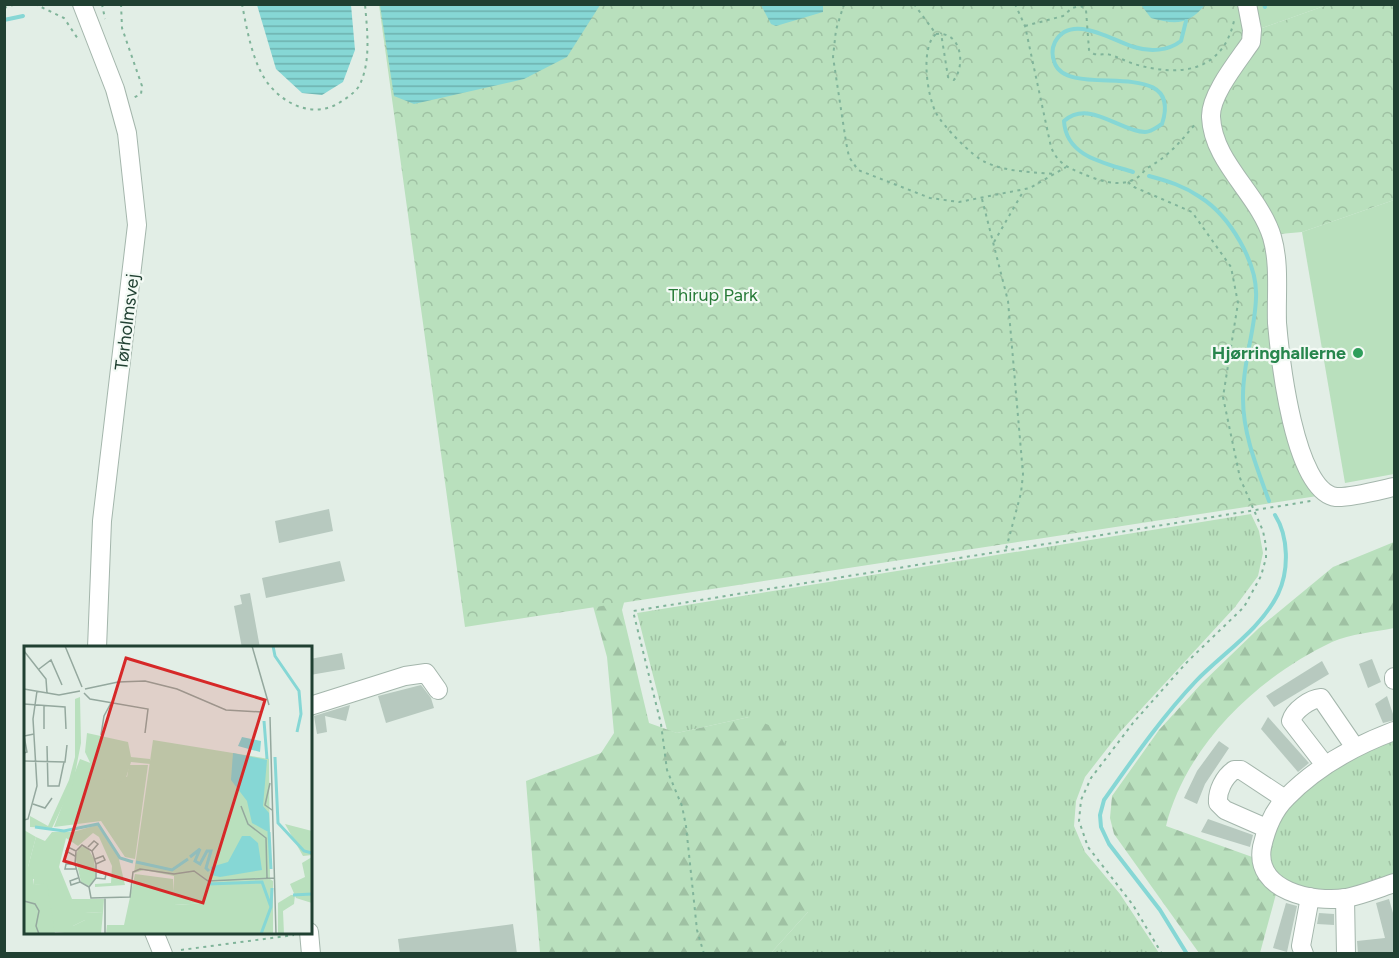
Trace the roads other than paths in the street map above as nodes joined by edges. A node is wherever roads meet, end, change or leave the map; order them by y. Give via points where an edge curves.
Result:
1 (82, 4) edge
2 (1242, 9) edge
3 (1395, 487) edge
4 (97, 646) edge
5 (438, 690) dead end
6 (312, 705) edge
7 (1395, 731) edge
8 (1354, 746) junction
9 (1325, 765) junction
10 (1285, 799) junction
11 (1266, 828) junction
12 (1395, 883) edge
13 (1310, 897) junction
14 (1345, 898) junction
15 (155, 934) edge
16 (309, 934) edge
17 (172, 952) edge
18 (311, 954) edge
19 (1304, 954) edge
20 (1346, 954) edge

1 - 4 street, Tørholmsvej via 127,133 136,225 102,521
2 - 3 street via 1252,30 1251,42 1212,103 1211,117 1218,147 1257,202 1273,239 1277,324 1293,428 1310,474 1335,497
5 - 6 street via 426,673
7 - 8 street
8 - 9 street
8 - 9 street via 1328,704 1315,698 1293,714 1291,721
9 - 10 street
10 - 11 street
10 - 11 street via 1241,771 1228,774 1217,795 1218,802 1225,810
11 - 13 street via 1261,854 1265,870 1290,893
12 - 14 street
13 - 14 street
13 - 19 street via 1301,946
14 - 20 street
15 - 17 street
16 - 18 street

